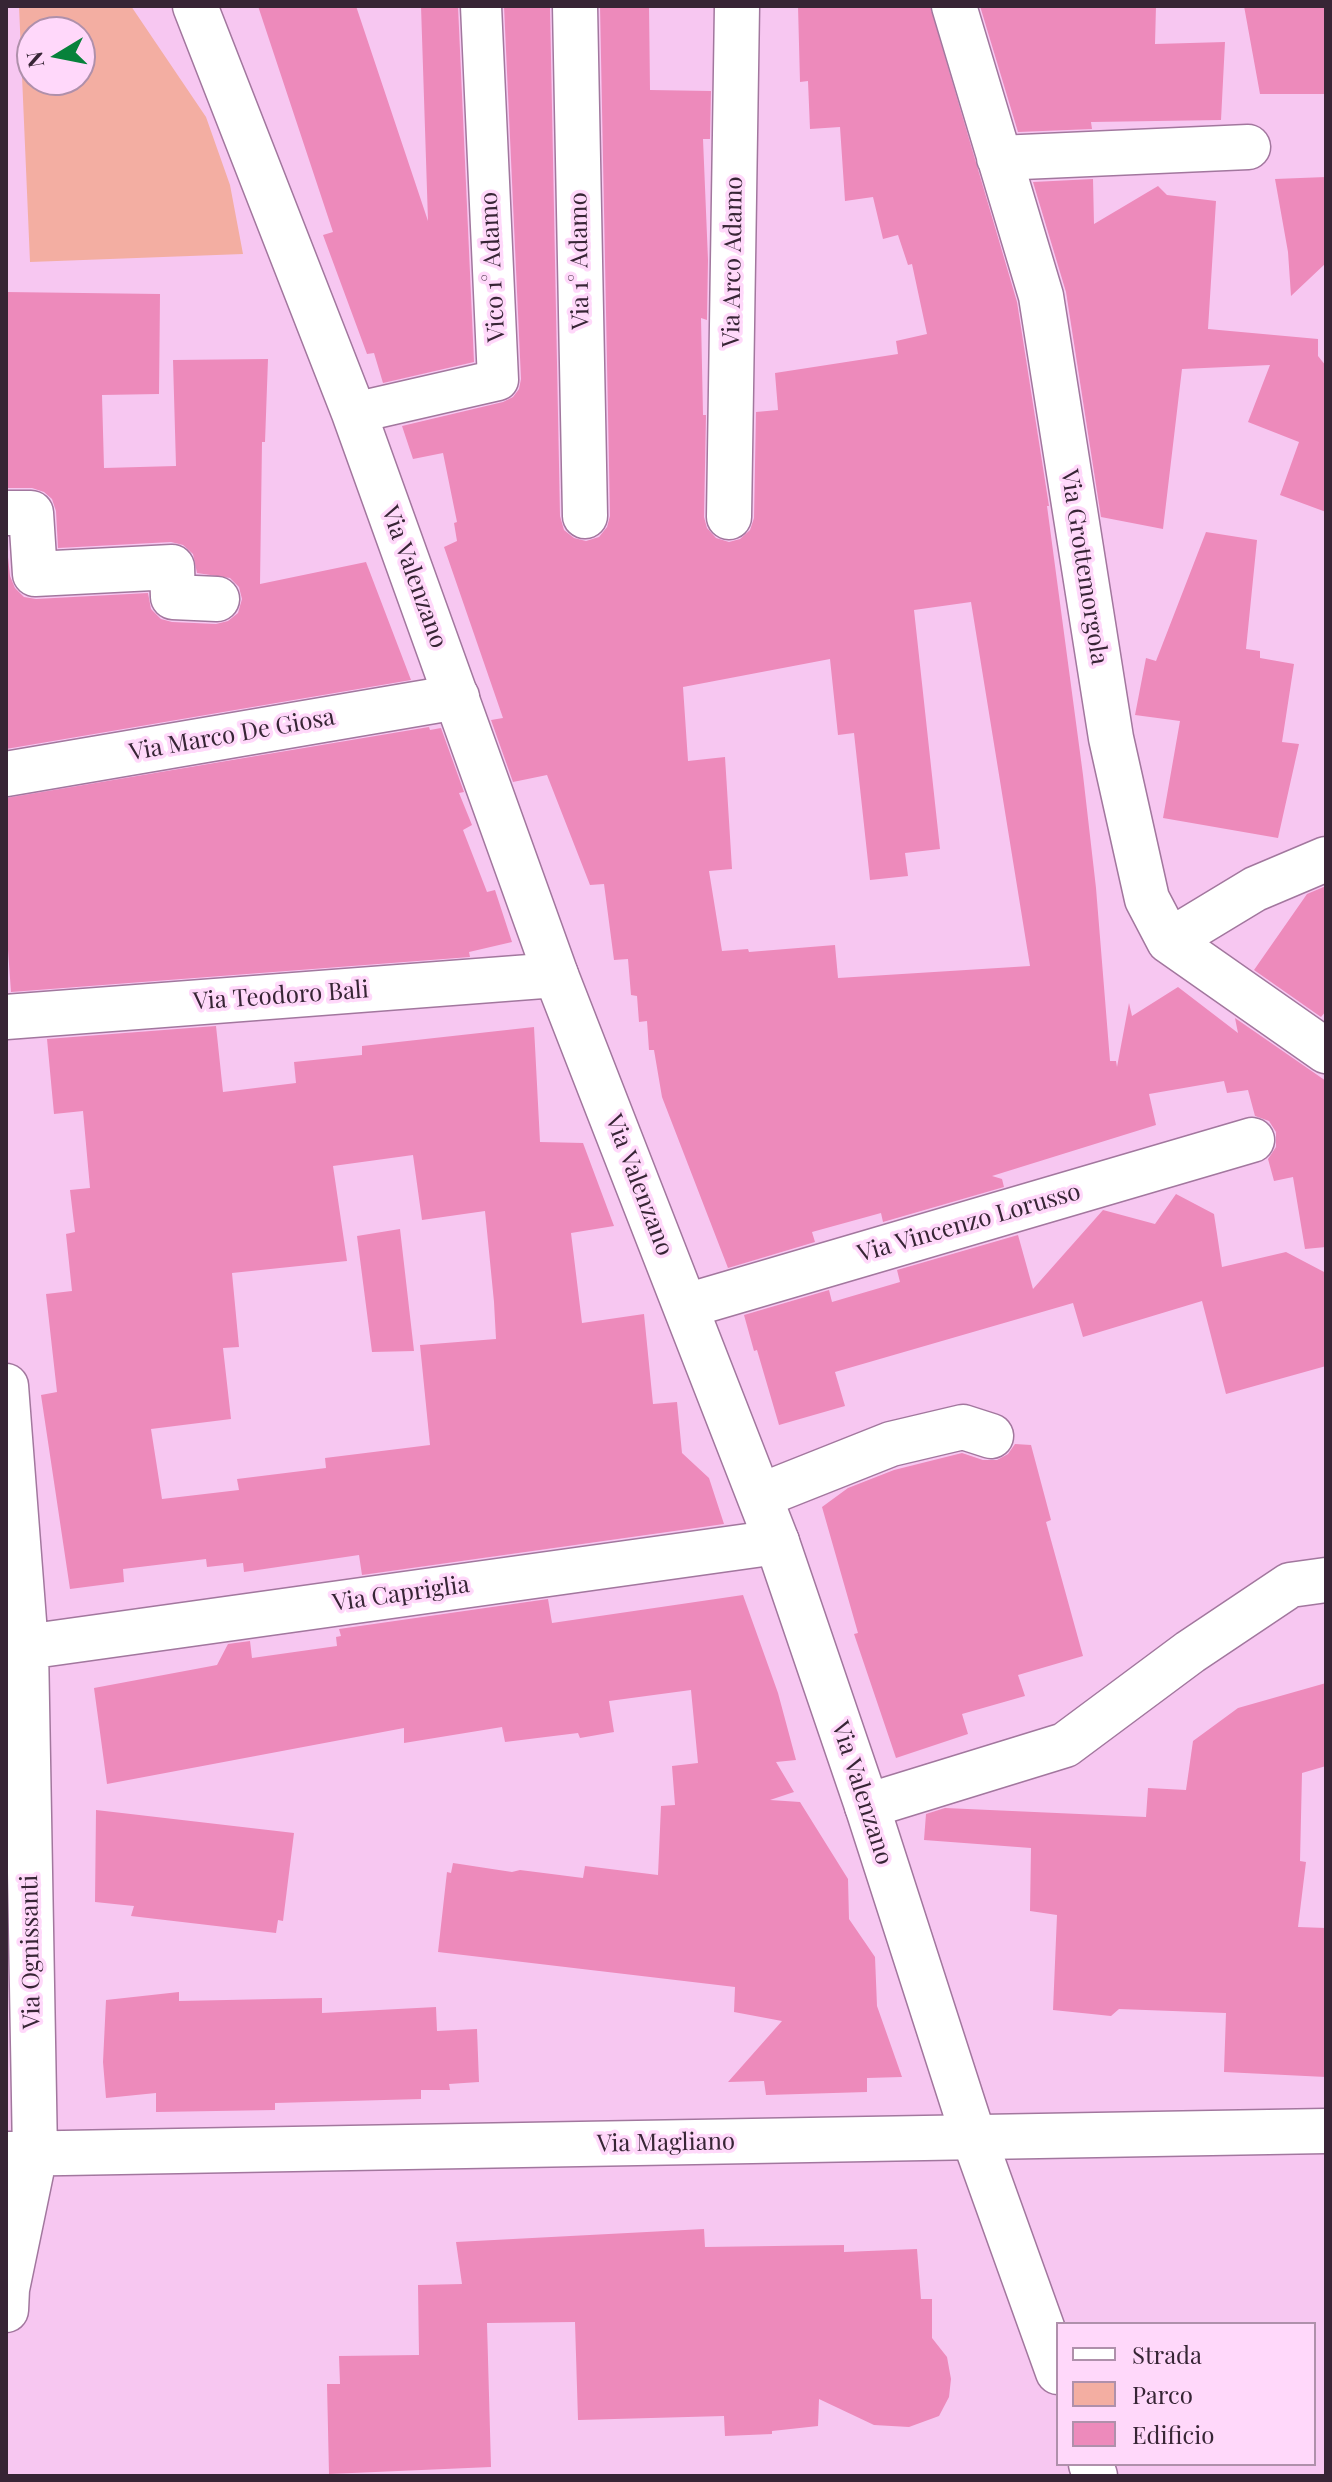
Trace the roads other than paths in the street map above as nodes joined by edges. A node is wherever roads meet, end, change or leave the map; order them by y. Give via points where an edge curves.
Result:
1 (195, 6) edge
2 (481, 6) edge
3 (575, 6) edge
4 (737, 6) edge
5 (954, 6) edge
6 (1248, 147) dead end
7 (999, 158) junction
8 (354, 413) junction
9 (6, 513) edge
10 (585, 516) dead end
11 (729, 517) dead end
12 (217, 599) dead end
13 (457, 697) junction
14 (6, 774) edge
15 (1326, 859) edge
16 (1169, 941) junction
17 (556, 975) junction
18 (6, 1017) edge
19 (1326, 1051) edge
20 (1252, 1140) dead end
21 (686, 1306) junction
22 (6, 1386) edge
23 (991, 1436) dead end
24 (760, 1496) junction
25 (777, 1542) junction
26 (1326, 1580) edge
27 (26, 1647) junction
28 (17, 1752) edge
29 (867, 1806) junction
30 (1326, 2131) edge
31 (974, 2138) junction
32 (20, 2154) edge
33 (6, 2310) edge
34 (1056, 2366) edge

1 - 8 street, Via Valenzano
2 - 8 street, Vico 1° Adamo via 498,380
3 - 10 street, Via 1° Adamo
4 - 11 street, Via Arco Adamo
5 - 7 street, Via Grottemorgola
6 - 7 street
7 - 16 street, Via Grottemorgola via 1041,296 1111,738 1147,899
8 - 13 street, Via Valenzano
9 - 12 street via 31,513 35,574 172,567 173,597
13 - 14 street, Via Marco De Giosa
13 - 17 street, Via Valenzano
15 - 16 street via 1255,889
16 - 19 street, Via Grottemorgola
17 - 18 street, Via Teodoro Bali
17 - 21 street, Via Valenzano
20 - 21 street, Via Vincenzo Lorusso
21 - 24 street, Via Valenzano
22 - 27 street, Via Ognissanti
23 - 24 street via 963,1427 891,1444
24 - 25 street, Via Valenzano
25 - 27 street, Via Capriglia
25 - 29 street, Via Valenzano
26 - 29 street via 1290,1585 1065,1745
27 - 28 street, Via Ognissanti
28 - 32 street, Via Ognissanti
29 - 31 street, Via Valenzano
30 - 31 street, Via Magliano
31 - 32 street, Via Magliano
31 - 34 street, Via Valenzano
32 - 33 street, Via Ognissanti

